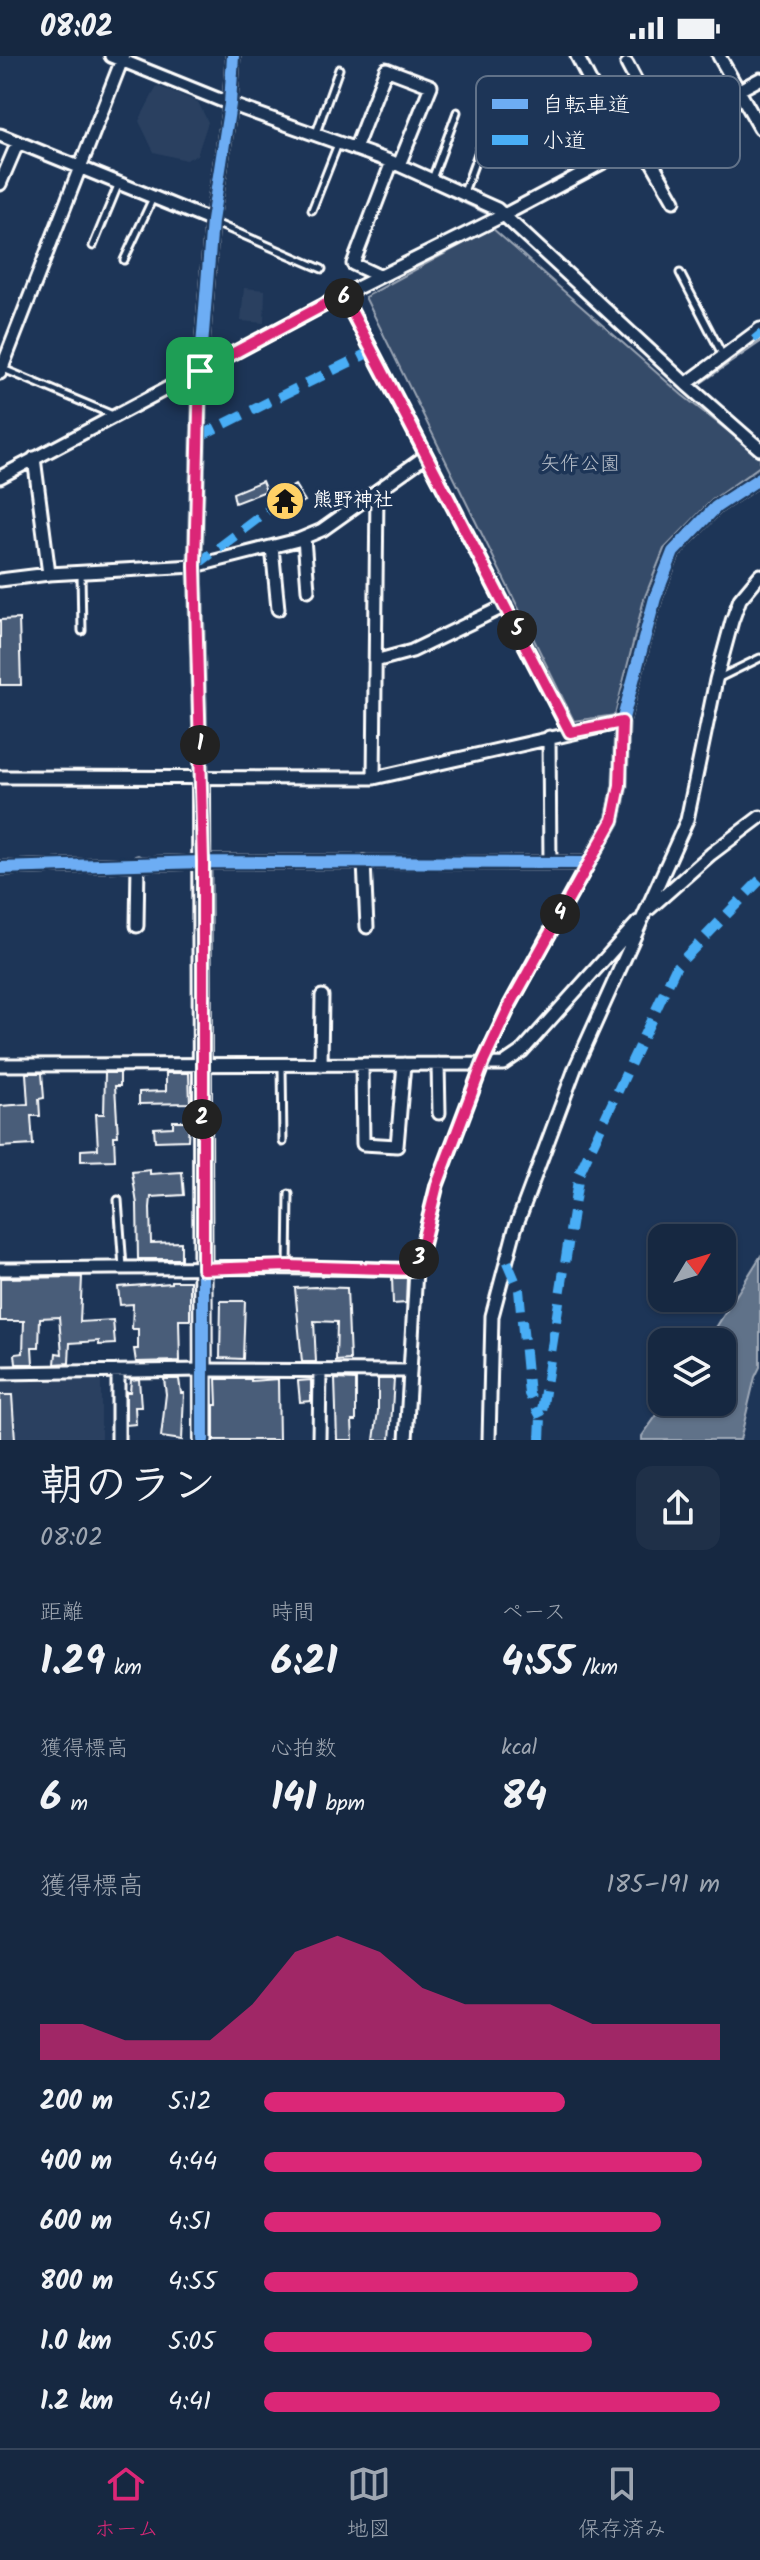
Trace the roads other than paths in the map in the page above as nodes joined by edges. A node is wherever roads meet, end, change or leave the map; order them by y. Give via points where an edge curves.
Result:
1 (233, 56) edge
2 (577, 56) edge
3 (719, 56) edge
4 (119, 58) edge
5 (627, 64) dead end
6 (339, 69) dead end
7 (587, 76) edge
8 (633, 76) edge
9 (730, 76) edge
10 (760, 79) edge
11 (740, 90) edge
12 (740, 93) edge
13 (230, 104) junction
14 (457, 112) dead end
15 (760, 128) edge
16 (315, 134) junction
17 (0, 135) edge
18 (18, 142) junction
19 (339, 143) junction
20 (355, 149) junction
21 (476, 159) edge
22 (396, 163) junction
23 (79, 166) junction
24 (590, 168) edge
25 (655, 168) edge
26 (432, 180) junction
27 (119, 183) junction
28 (0, 184) edge
29 (463, 194) junction
30 (153, 197) junction
31 (674, 201) dead end
32 (312, 210) dead end
33 (504, 215) junction
34 (212, 221) junction
35 (93, 246) dead end
36 (124, 260) dead end
37 (322, 269) dead end
38 (680, 273) dead end
39 (379, 276) junction
40 (343, 295) junction
41 (760, 329) edge
42 (723, 356) junction
43 (1, 370) edge
44 (200, 371) junction
45 (686, 384) junction
46 (114, 416) junction
47 (760, 449) edge
48 (426, 456) junction
49 (34, 458) junction
50 (0, 477) edge
51 (760, 478) edge
52 (377, 492) junction
53 (304, 538) junction
54 (272, 547) junction
55 (195, 566) junction
56 (81, 572) junction
57 (49, 574) junction
58 (760, 575) edge
59 (0, 580) edge
60 (308, 590) dead end
61 (505, 606) junction
62 (278, 609) dead end
63 (82, 631) dead end
64 (760, 658) edge
65 (375, 661) junction
66 (716, 680) junction
67 (622, 722) junction
68 (570, 732) junction
69 (549, 737) junction
70 (0, 777) edge
71 (201, 778) junction
72 (374, 778) junction
73 (760, 817) edge
74 (203, 862) junction
75 (364, 862) junction
76 (138, 863) junction
77 (550, 863) junction
78 (588, 863) junction
79 (0, 868) edge
80 (647, 911) junction
81 (137, 926) dead end
82 (367, 927) dead end
83 (322, 996) dead end
84 (483, 1063) junction
85 (404, 1064) junction
86 (438, 1064) junction
87 (0, 1065) edge
88 (202, 1065) junction
89 (282, 1065) junction
90 (321, 1065) junction
91 (362, 1065) junction
92 (439, 1113) dead end
93 (283, 1142) dead end
94 (289, 1194) dead end
95 (118, 1200) dead end
96 (288, 1266) junction
97 (123, 1268) junction
98 (0, 1269) edge
99 (203, 1269) junction
100 (416, 1270) junction
101 (202, 1370) junction
102 (118, 1371) junction
103 (409, 1371) junction
104 (320, 1372) junction
105 (0, 1373) edge
106 (118, 1440) edge
107 (203, 1440) edge
108 (319, 1440) edge
109 (406, 1440) edge
110 (489, 1440) edge

1 - 13 street
2 - 7 street
3 - 9 street
4 - 13 street
4 - 23 street
5 - 8 street
6 - 16 lane
10 - 11 street
12 - 15 street
13 - 16 street
13 - 34 street
14 - 26 lane
16 - 19 street
17 - 18 street
18 - 23 street
18 - 28 street
19 - 20 street
19 - 32 lane
20 - 22 street
20 - 22 street via 386,69 431,86
21 - 29 lane
22 - 26 street
22 - 39 street via 353,264
23 - 27 street
23 - 43 street
24 - 33 street
25 - 31 street
26 - 29 street
27 - 30 street
27 - 35 lane
29 - 33 street
30 - 34 street
30 - 36 lane
33 - 39 street
33 - 45 street
34 - 37 lane
34 - 44 street
38 - 42 lane
39 - 40 street
40 - 44 street
40 - 48 street
41 - 42 street
42 - 45 street
43 - 46 lane
44 - 46 street
44 - 55 street
45 - 47 street
46 - 49 street
48 - 52 street
48 - 61 street
49 - 50 street
49 - 57 street
51 - 67 street via 716,507 673,552 655,598
52 - 53 street
52 - 65 street
53 - 54 street
53 - 60 street
54 - 55 street
54 - 62 street
55 - 56 street
55 - 71 street
56 - 57 street
56 - 63 lane
57 - 59 street
58 - 66 street via 740,599
61 - 65 street via 412,651
61 - 68 street
64 - 66 lane
65 - 72 street
66 - 80 street via 687,820
67 - 68 street
67 - 78 street via 613,820
68 - 69 street
69 - 72 street
69 - 77 street
70 - 71 street
71 - 72 street
71 - 74 street
73 - 80 street
74 - 75 street
74 - 76 street
74 - 88 street
75 - 77 street
75 - 82 street
76 - 79 street
76 - 81 street
77 - 78 street
78 - 84 street
80 - 84 street via 522,1051 503,1064
80 - 110 street via 576,1066 515,1229 492,1316
83 - 90 street
84 - 86 street
84 - 100 street via 437,1185
85 - 86 street
85 - 91 street
85 - 91 street via 397,1146 363,1144
86 - 92 street
87 - 88 street
88 - 89 street
88 - 99 street
89 - 90 street
89 - 93 lane
90 - 91 street
94 - 96 lane
95 - 97 lane
96 - 99 street
96 - 100 street
97 - 98 street
97 - 99 street
99 - 101 street
100 - 103 street
101 - 102 street
101 - 104 street
101 - 107 street
102 - 105 street
102 - 106 street
103 - 104 street
103 - 109 street
104 - 108 street

